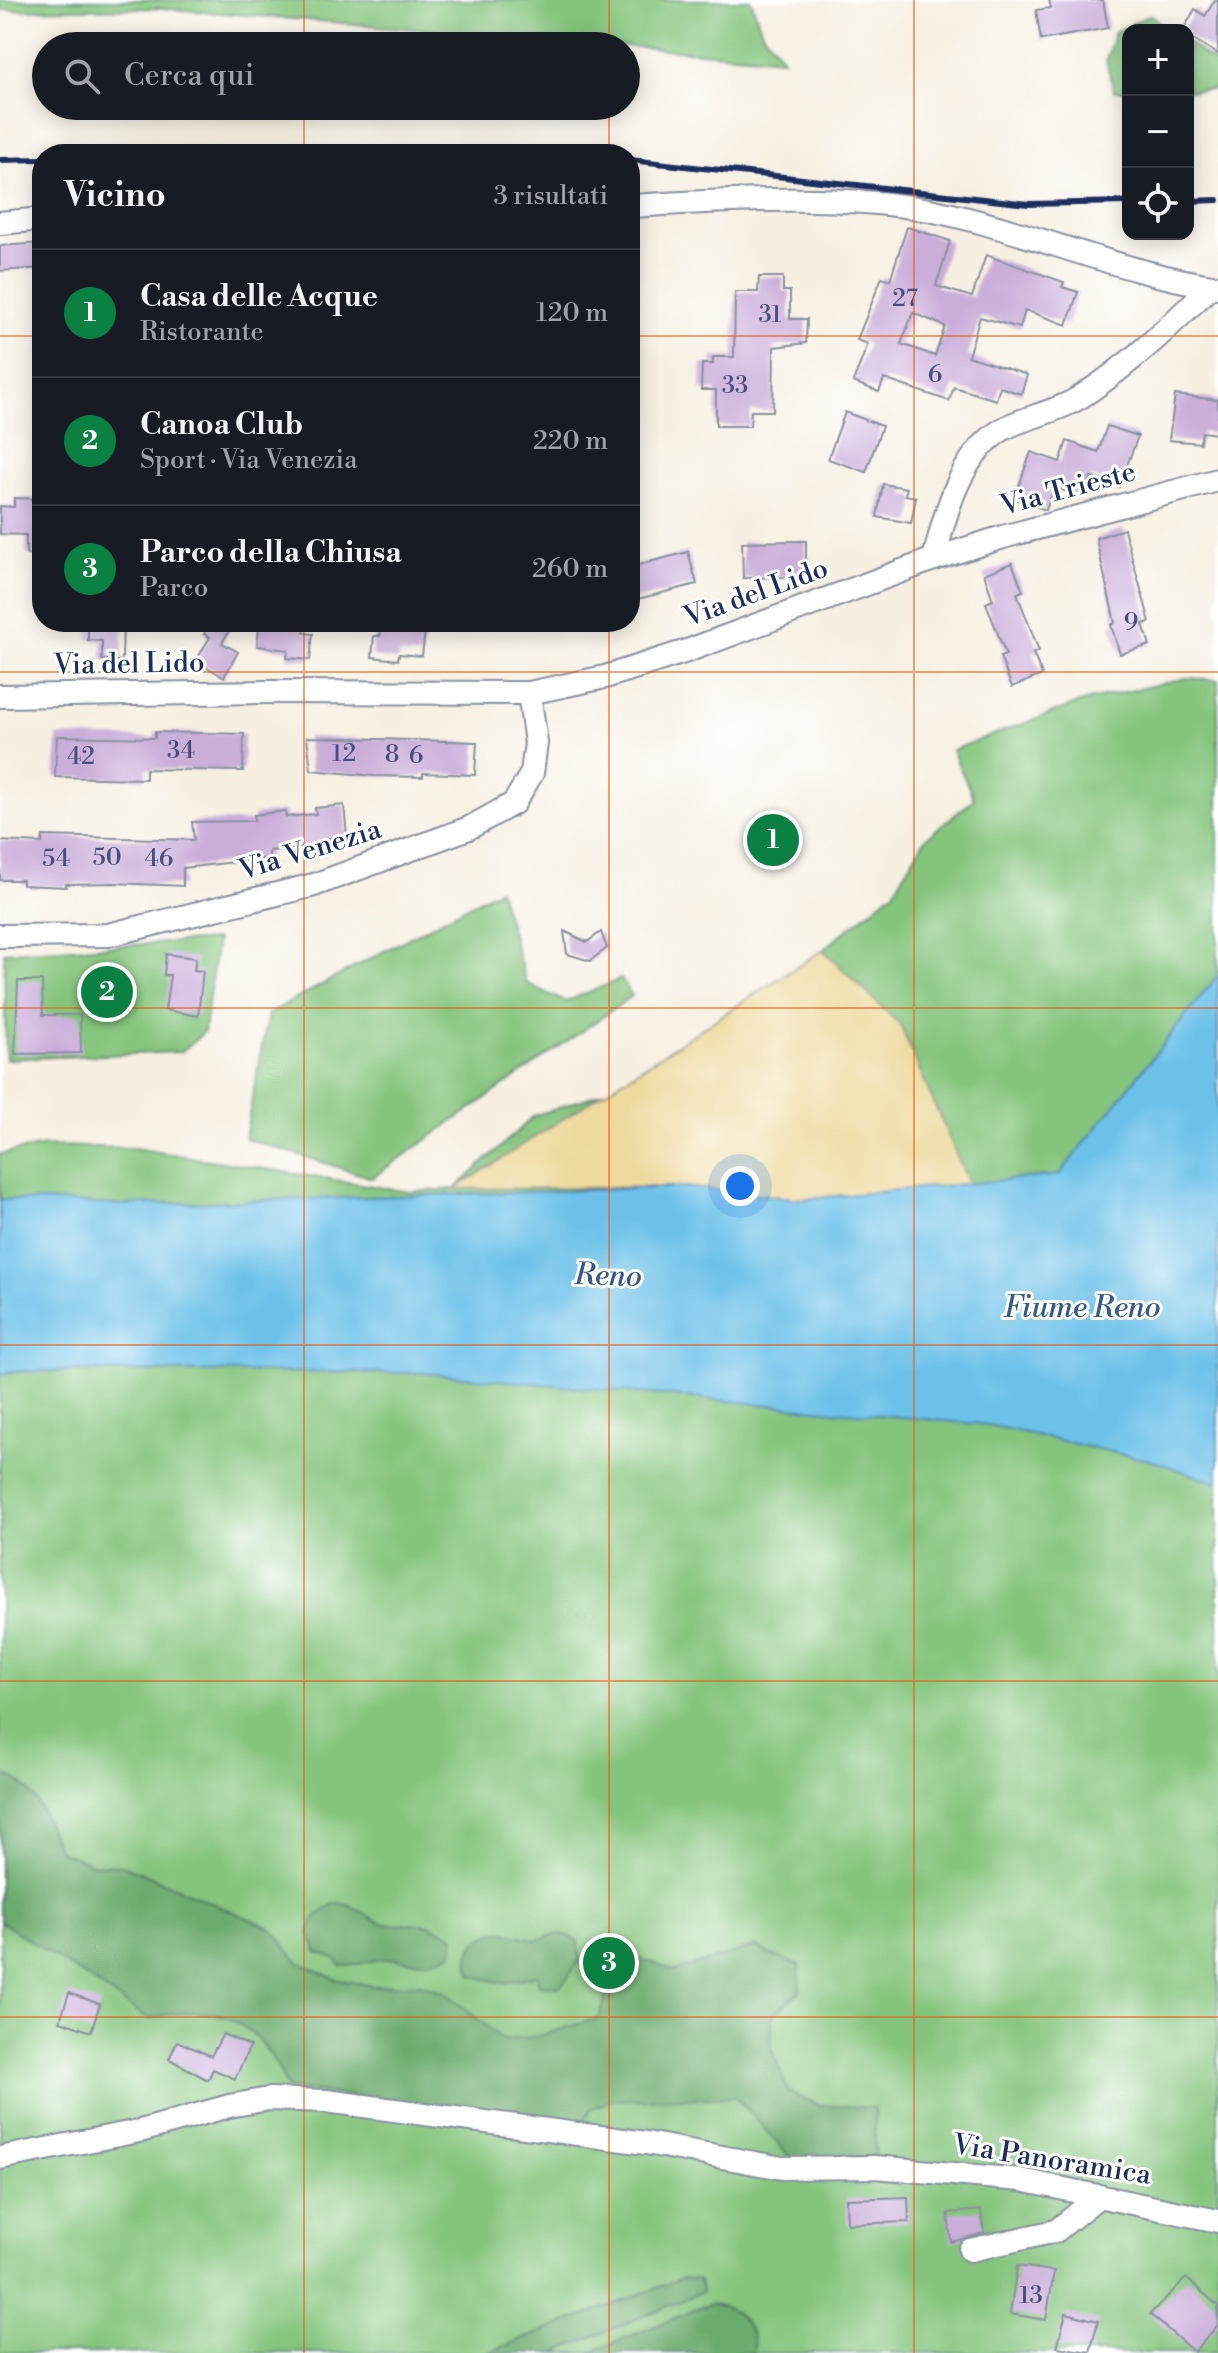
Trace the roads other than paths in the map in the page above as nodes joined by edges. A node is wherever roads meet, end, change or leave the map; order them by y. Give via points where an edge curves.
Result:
1 (640, 206) edge
2 (32, 220) edge
3 (0, 223) edge
4 (1214, 286) edge
5 (1218, 480) edge
6 (934, 559) junction
7 (529, 693) junction
8 (0, 696) edge
9 (0, 936) edge
10 (0, 2158) edge
11 (1099, 2196) junction
12 (1218, 2221) edge
13 (970, 2250) dead end

1 - 4 street via 855,203 928,210
2 - 3 street
4 - 6 street via 1082,397 992,435 962,477
5 - 6 street, Via Trieste
6 - 7 street, Via del Lido via 687,651 605,677
7 - 8 street, Via del Lido
7 - 9 street, Via Venezia via 536,743 532,773 514,803 469,828 314,885 108,935
10 - 11 street, Via Panoramica via 269,2099 326,2101 632,2141 782,2168 875,2167 1021,2180
11 - 12 street, Via Panoramica
11 - 13 street via 1056,2231

